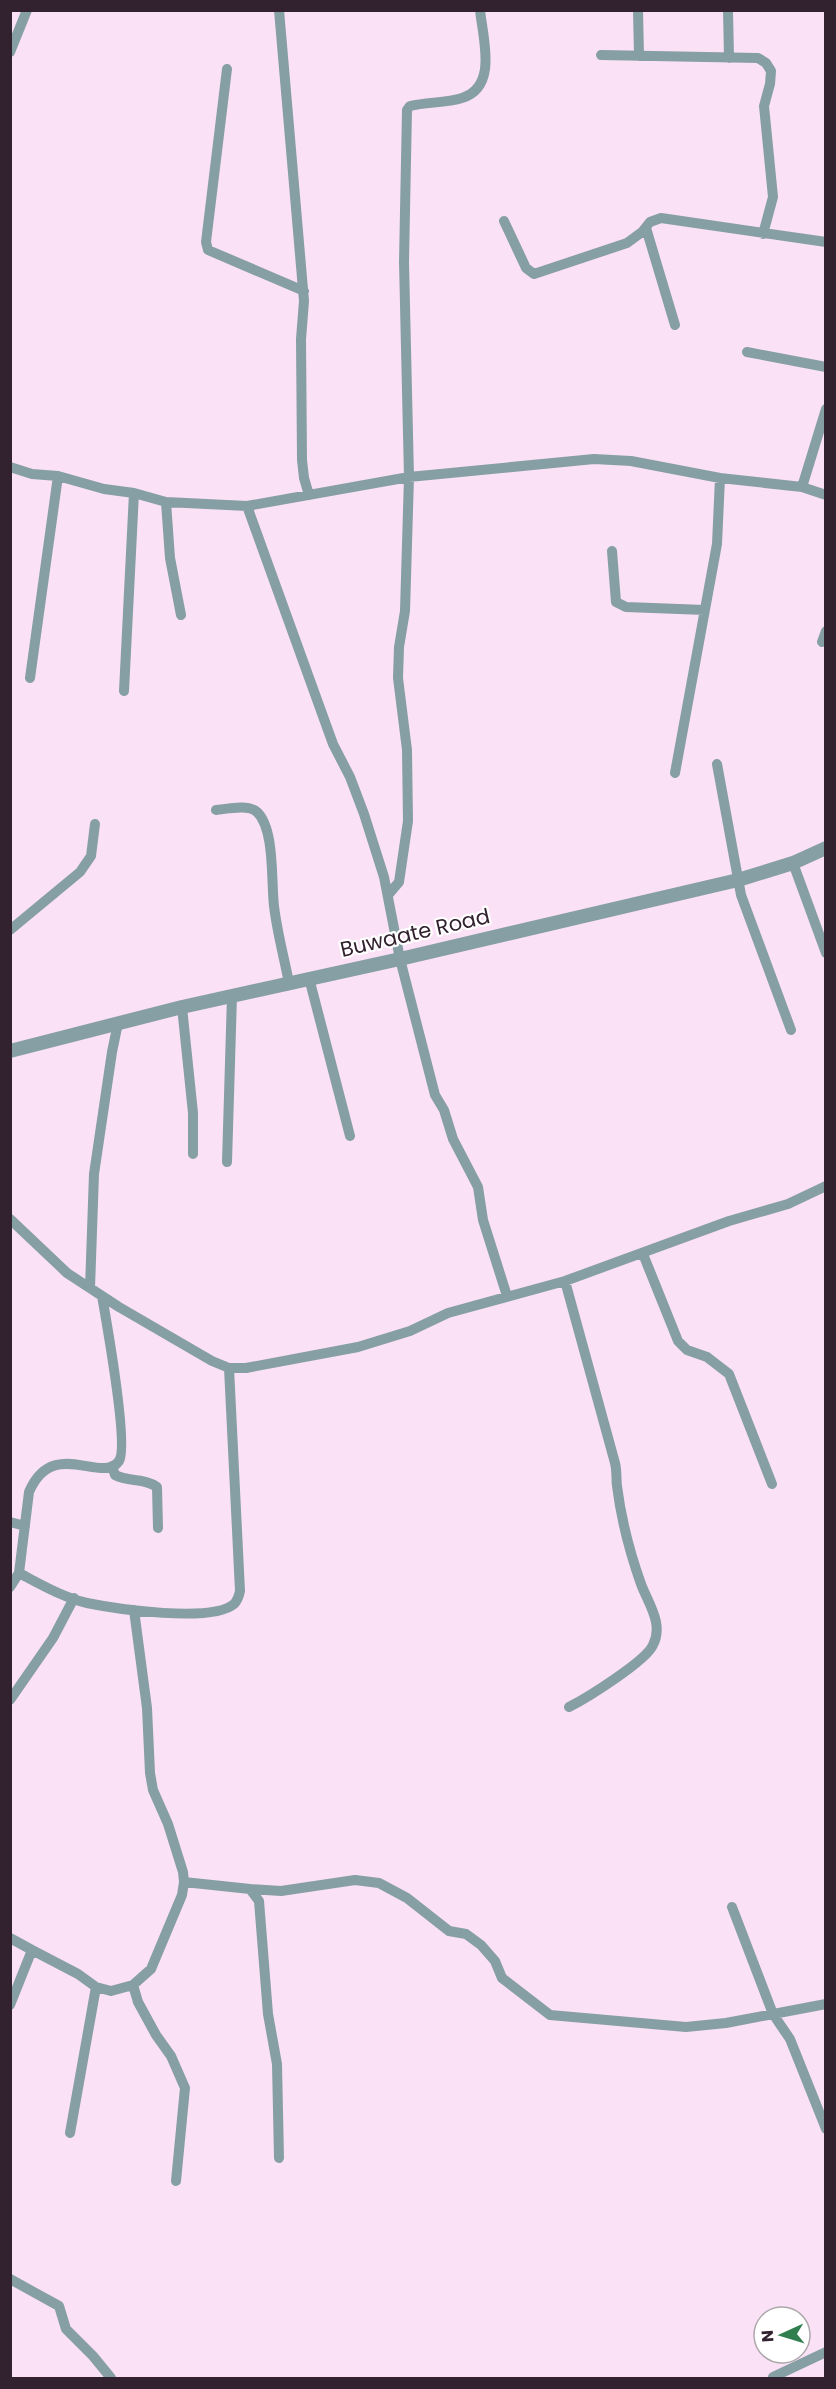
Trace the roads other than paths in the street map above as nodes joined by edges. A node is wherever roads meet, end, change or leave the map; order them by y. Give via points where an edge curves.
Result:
1 (27, 10) edge
2 (279, 10) edge
3 (480, 10) edge
4 (638, 10) edge
5 (728, 10) edge
6 (10, 52) edge
7 (602, 55) dead end
8 (639, 56) junction
9 (729, 58) junction
10 (227, 69) dead end
11 (504, 221) dead end
12 (646, 228) junction
13 (763, 234) junction
14 (825, 242) edge
15 (304, 291) junction
16 (675, 325) dead end
17 (747, 352) dead end
18 (825, 367) edge
19 (825, 409) edge
20 (10, 467) edge
21 (58, 476) junction
22 (409, 477) junction
23 (720, 478) junction
24 (802, 487) junction
25 (134, 493) junction
26 (309, 495) junction
27 (825, 495) edge
28 (166, 502) junction
29 (247, 506) junction
30 (612, 551) dead end
31 (705, 610) junction
32 (181, 615) dead end
33 (825, 631) edge
34 (822, 642) dead end
35 (30, 678) dead end
36 (124, 691) dead end
37 (717, 764) dead end
38 (675, 773) dead end
39 (216, 810) dead end
40 (95, 824) dead end
41 (825, 848) edge
42 (793, 863) junction
43 (738, 880) junction
44 (388, 896) junction
45 (10, 930) edge
46 (825, 953) edge
47 (400, 959) junction
48 (309, 978) junction
49 (289, 983) junction
50 (232, 996) junction
51 (182, 1007) junction
52 (118, 1023) junction
53 (790, 1030) dead end
54 (10, 1051) edge
55 (350, 1136) dead end
56 (193, 1154) dead end
57 (227, 1162) dead end
58 (825, 1186) edge
59 (10, 1219) edge
60 (643, 1254) junction
61 (565, 1281) junction
62 (90, 1288) junction
63 (102, 1296) junction
64 (507, 1296) junction
65 (229, 1368) junction
66 (112, 1466) junction
67 (772, 1484) dead end
68 (10, 1522) edge
69 (25, 1526) junction
70 (158, 1528) dead end
71 (19, 1574) junction
72 (10, 1587) edge
73 (74, 1598) junction
74 (135, 1610) junction
75 (10, 1700) edge
76 (569, 1707) dead end
77 (184, 1882) junction
78 (250, 1889) junction
79 (732, 1906) dead end
80 (10, 1938) edge
81 (32, 1950) junction
82 (133, 1985) junction
83 (96, 1987) junction
84 (825, 2004) edge
85 (10, 2005) edge
86 (773, 2014) junction
87 (825, 2129) edge
88 (70, 2133) dead end
89 (279, 2158) dead end
90 (176, 2181) dead end
91 (10, 2279) edge
92 (825, 2352) edge
93 (773, 2377) edge
94 (111, 2379) edge

1 - 6 street
2 - 15 street
3 - 22 street via 483,83 461,98 416,104 407,110 404,262
4 - 8 street
5 - 9 street
7 - 8 street
8 - 9 street
9 - 13 street via 758,58 771,71 764,106 773,197
10 - 15 street via 208,250
11 - 12 street via 526,268 534,274 627,243
12 - 13 street via 662,218
12 - 16 street
13 - 14 street
15 - 26 street via 302,460
17 - 18 street
19 - 24 street
20 - 21 street
21 - 25 street
21 - 35 street
22 - 23 street via 594,459 631,460
22 - 26 street
22 - 44 street via 405,611 398,678 407,750 408,821 399,882
23 - 24 street
23 - 31 street via 717,544
24 - 27 street
25 - 28 street
25 - 36 street
26 - 29 street
28 - 29 street
28 - 32 street via 170,558
29 - 44 street via 333,744 364,814
30 - 31 street via 619,605
31 - 38 street
33 - 34 street
37 - 43 street
39 - 49 street via 251,808 264,824
40 - 45 street via 91,856 80,872
41 - 42 street, Buwaate Road
42 - 43 street, Buwaate Road
42 - 46 street
43 - 47 street, Buwaate Road
43 - 53 street
44 - 47 street
47 - 48 street, Buwaate Road
47 - 64 street via 435,1095 478,1187 483,1220
48 - 49 street, Buwaate Road
48 - 55 street
49 - 50 street, Buwaate Road
50 - 51 street, Buwaate Road
50 - 57 street
51 - 52 street, Buwaate Road
51 - 56 street
52 - 54 street, Buwaate Road
52 - 62 street via 94,1174
58 - 60 street via 788,1204 729,1221
59 - 62 street via 67,1273
60 - 61 street
60 - 67 street via 682,1347 707,1357 729,1374
61 - 64 street
61 - 76 street via 615,1463 631,1549 657,1624 653,1645 644,1657 595,1694
62 - 63 street
63 - 65 street via 184,1346
63 - 66 street via 110,1334 122,1454
64 - 65 street via 448,1313 410,1331 358,1347 279,1363
65 - 74 street via 238,1598 228,1607 201,1614
66 - 69 street via 60,1463 47,1470 33,1482 29,1492
66 - 70 street via 121,1478 146,1481 157,1487
68 - 69 street
69 - 71 street
71 - 72 street
71 - 73 street
73 - 74 street
73 - 75 street via 53,1638
74 - 77 street via 153,1790 168,1824
77 - 78 street
77 - 82 street via 151,1969
78 - 86 street via 281,1892 355,1880 379,1883 407,1898 449,1930 466,1934 481,1945 495,1961 502,1978 550,2015 686,2027
78 - 89 street via 259,1901 268,2014 277,2064
79 - 86 street
80 - 81 street
81 - 83 street
81 - 85 street
82 - 83 street via 111,1991
82 - 90 street via 138,2002 171,2056 185,2088
83 - 88 street
84 - 86 street
86 - 87 street via 790,2039
91 - 94 street via 59,2306 66,2330
92 - 93 street

